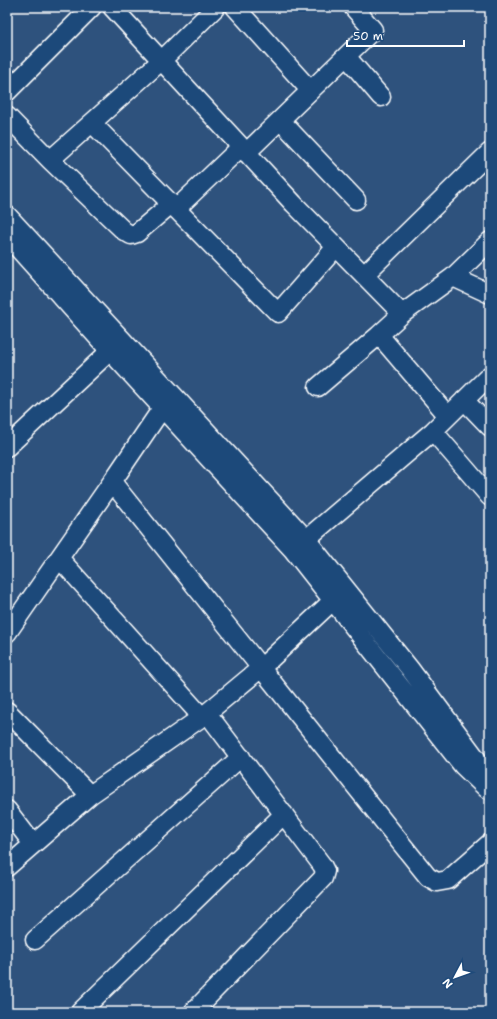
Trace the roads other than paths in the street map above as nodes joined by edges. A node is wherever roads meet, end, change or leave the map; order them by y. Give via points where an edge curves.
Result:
1 (92, 7) edge
2 (112, 7) edge
3 (216, 7) edge
4 (235, 7) edge
5 (353, 7) edge
6 (346, 56) junction
7 (161, 62) junction
8 (310, 90) junction
9 (7, 92) edge
10 (381, 97) dead end
11 (7, 116) edge
12 (280, 120) junction
13 (92, 123) junction
14 (243, 150) junction
15 (490, 152) edge
16 (50, 160) junction
17 (356, 200) dead end
18 (173, 207) junction
19 (7, 215) edge
20 (490, 241) edge
21 (9, 242) edge
22 (336, 247) junction
23 (364, 274) junction
24 (453, 277) junction
25 (490, 294) edge
26 (402, 314) junction
27 (379, 335) junction
28 (110, 351) junction
29 (490, 375) edge
30 (318, 387) dead end
31 (167, 400) junction
32 (464, 400) junction
33 (448, 416) junction
34 (490, 427) edge
35 (433, 431) junction
36 (7, 446) edge
37 (112, 482) junction
38 (490, 497) edge
39 (299, 544) junction
40 (59, 558) junction
41 (339, 594) junction
42 (7, 633) edge
43 (262, 668) junction
44 (7, 711) edge
45 (205, 715) junction
46 (241, 757) junction
47 (489, 785) edge
48 (90, 795) junction
49 (7, 810) edge
50 (284, 814) junction
51 (490, 843) edge
52 (34, 844) junction
53 (7, 867) edge
54 (35, 940) dead end
55 (80, 1012) edge
56 (193, 1012) edge

1 - 9 street
2 - 7 street
3 - 7 street
4 - 8 street
5 - 6 street via 373,30
6 - 8 street
6 - 10 street
7 - 13 street
7 - 14 street
8 - 12 street
11 - 16 street
12 - 14 street
12 - 17 street
13 - 16 street
13 - 18 street
14 - 18 street
14 - 22 street
15 - 23 street
16 - 18 street via 131,235
18 - 22 street via 278,313
19 - 31 street
20 - 24 street
21 - 28 street
22 - 23 street
23 - 26 street
24 - 25 street
24 - 26 street
26 - 27 street
27 - 30 street
27 - 33 street
28 - 31 street
28 - 36 street
29 - 32 street
31 - 37 street
31 - 39 street
32 - 33 street
32 - 34 street
33 - 35 street
35 - 38 street
35 - 39 street
37 - 40 street
37 - 43 street
39 - 41 street
40 - 42 street
40 - 45 street
41 - 43 street
41 - 47 street via 463,766
43 - 45 street
43 - 51 street via 428,877 437,882 448,880
44 - 48 street
45 - 46 street
45 - 48 street
46 - 50 street
46 - 54 street
48 - 52 street
49 - 52 street
50 - 55 street
50 - 56 street via 322,865 325,871 323,878
52 - 53 street

